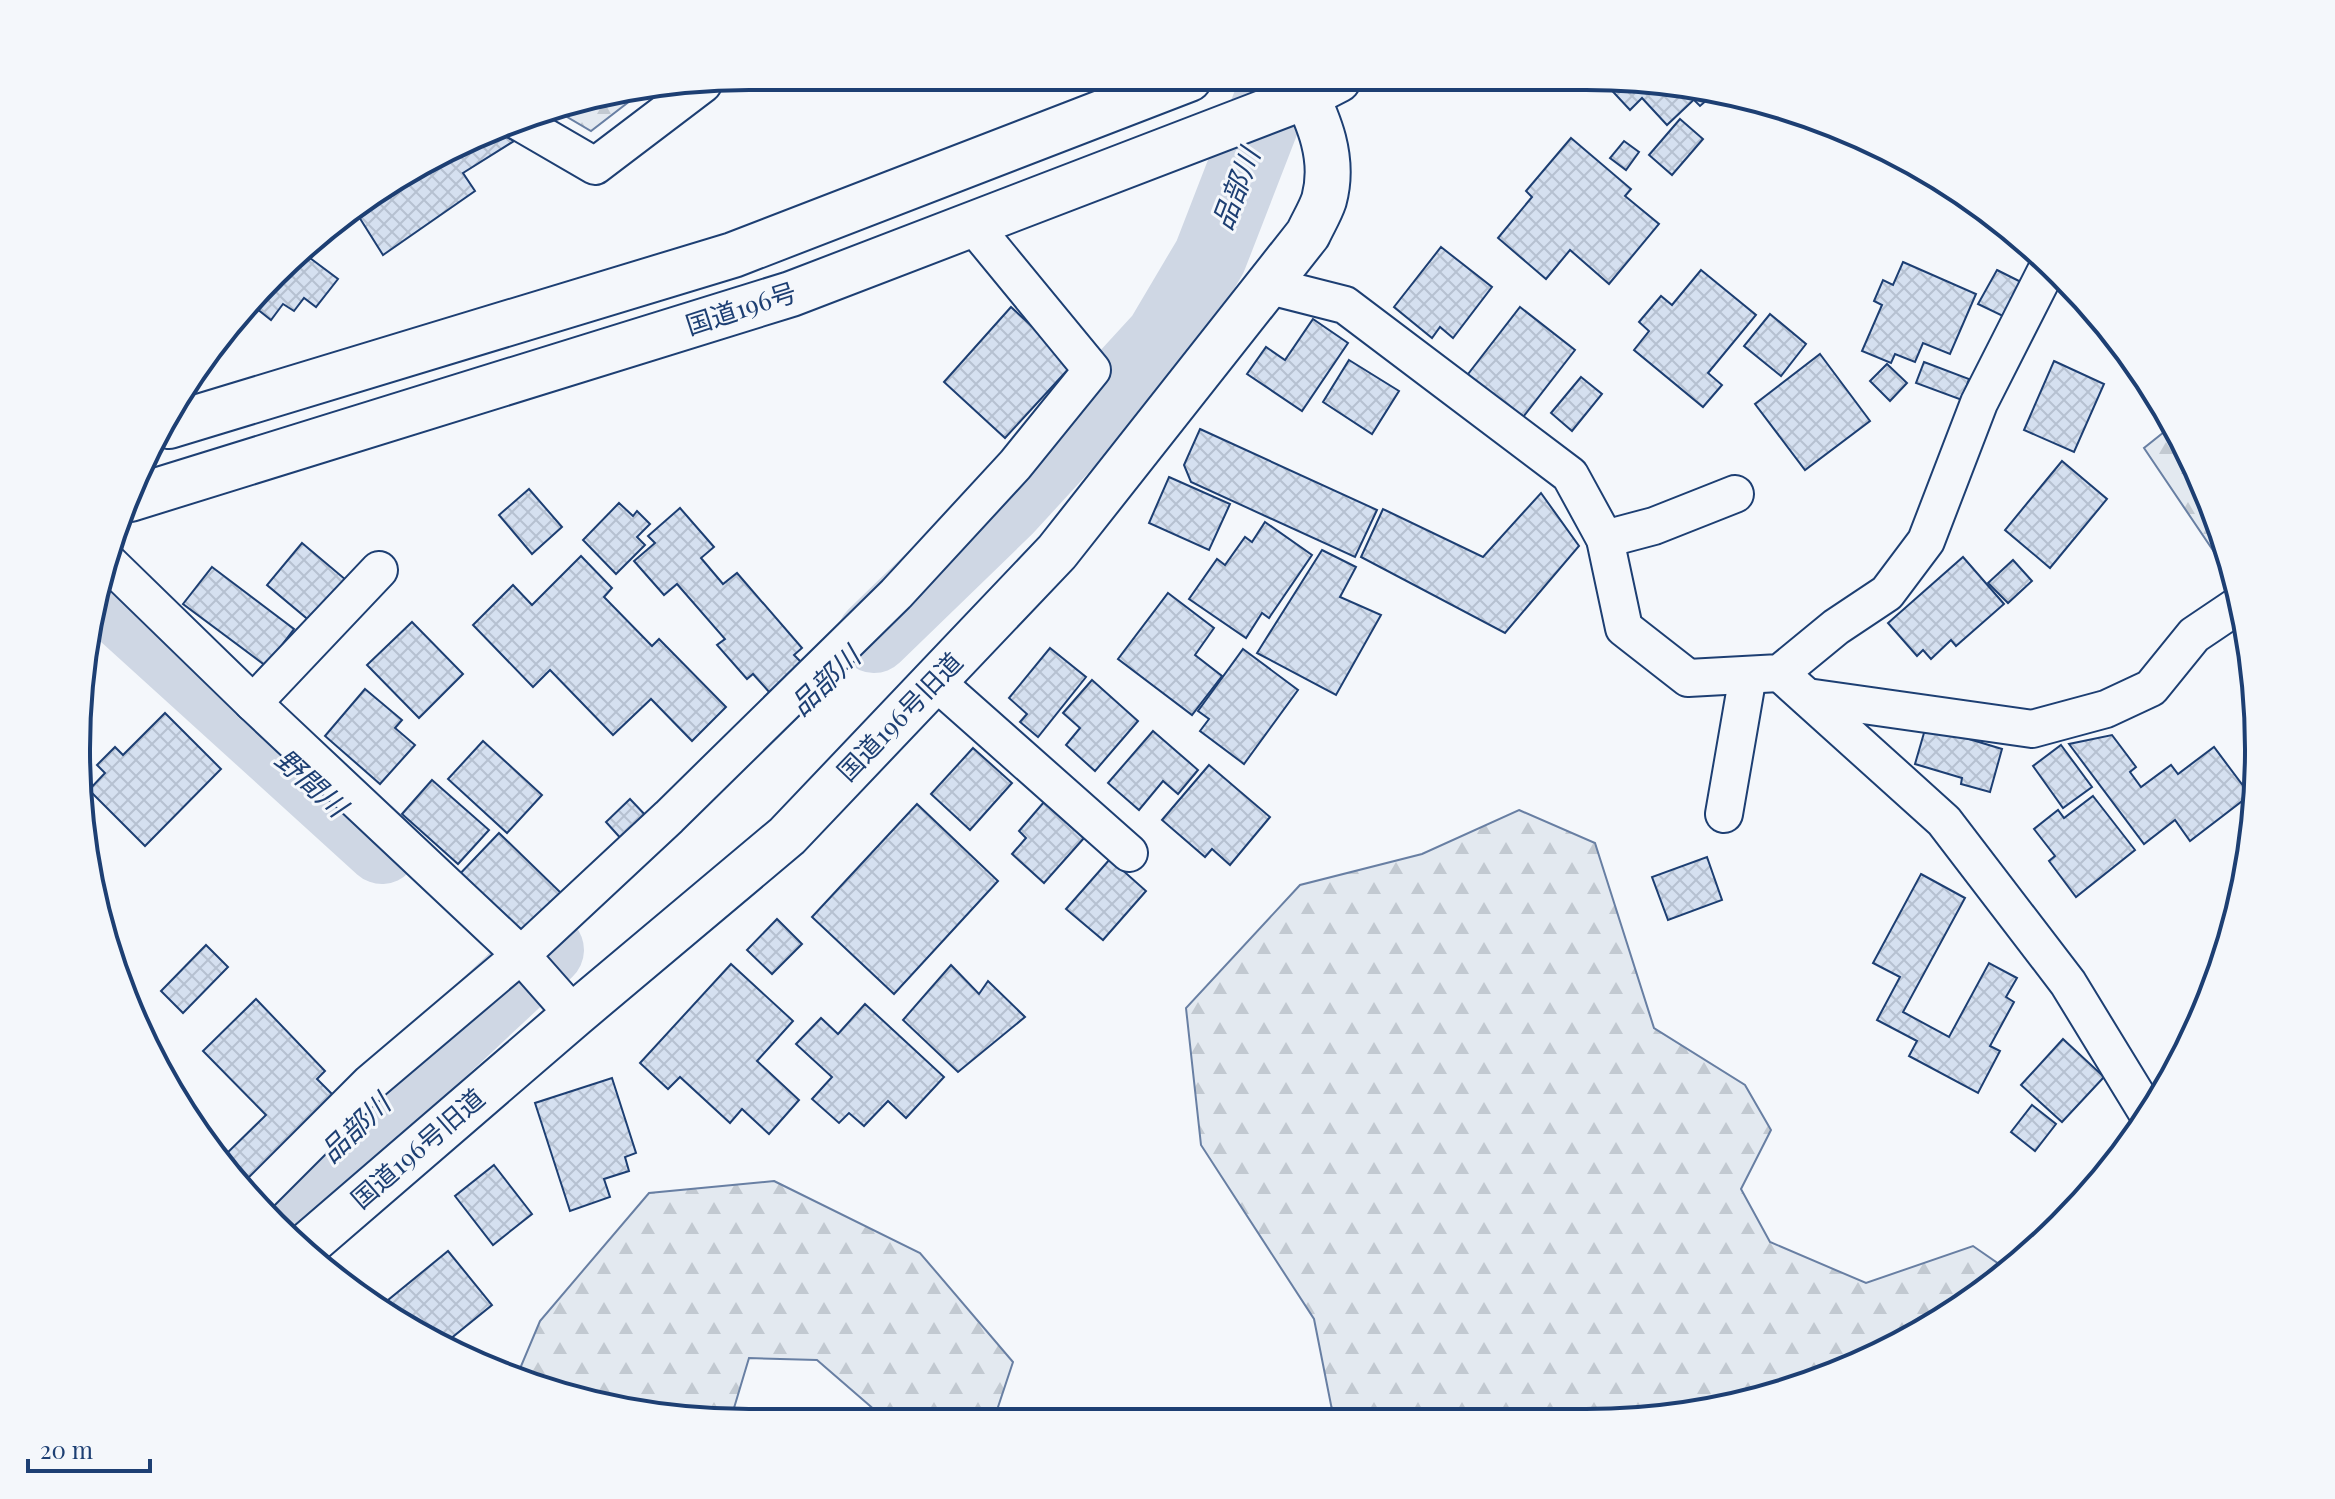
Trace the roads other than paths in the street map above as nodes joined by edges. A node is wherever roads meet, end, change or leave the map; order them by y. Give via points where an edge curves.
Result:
1 (1160, 90) edge
2 (1316, 91) edge
3 (692, 93) edge
4 (530, 128) edge
5 (972, 224) junction
6 (2044, 275) edge
7 (1270, 286) junction
8 (176, 424) edge
9 (1735, 494) dead end
10 (141, 496) edge
11 (1605, 539) junction
12 (379, 570) dead end
13 (114, 573) edge
14 (2230, 611) edge
15 (1764, 674) junction
16 (935, 681) junction
17 (1807, 697) junction
18 (253, 703) junction
19 (1724, 814) dead end
20 (1129, 853) dead end
21 (519, 956) junction
22 (574, 1015) junction
23 (2142, 1104) edge
24 (261, 1192) edge
25 (311, 1242) edge

1 - 8 main road, 国道196号 via 733,255
2 - 5 main road, 国道196号
2 - 7 main road, 国道196号旧道 via 1329,170 1324,201 1308,234
3 - 4 street via 595,166
5 - 10 main road, 国道196号 via 791,294
5 - 21 street via 1092,370 1015,465 896,594
6 - 15 street via 1979,403 1926,541 1887,593
7 - 11 street via 1345,305 1570,475
7 - 16 main road, 国道196号旧道 via 1057,552
9 - 11 street
11 - 15 street via 1624,628 1688,678
12 - 18 street
13 - 18 street
14 - 17 street via 2194,635 2151,688 2106,709 2032,729
15 - 17 street
15 - 19 street
16 - 20 street
16 - 22 main road, 国道196号旧道 via 787,836
17 - 23 street via 1944,821 2068,983
18 - 21 street
21 - 22 street
21 - 24 street via 370,1083
22 - 25 main road, 国道196号旧道

